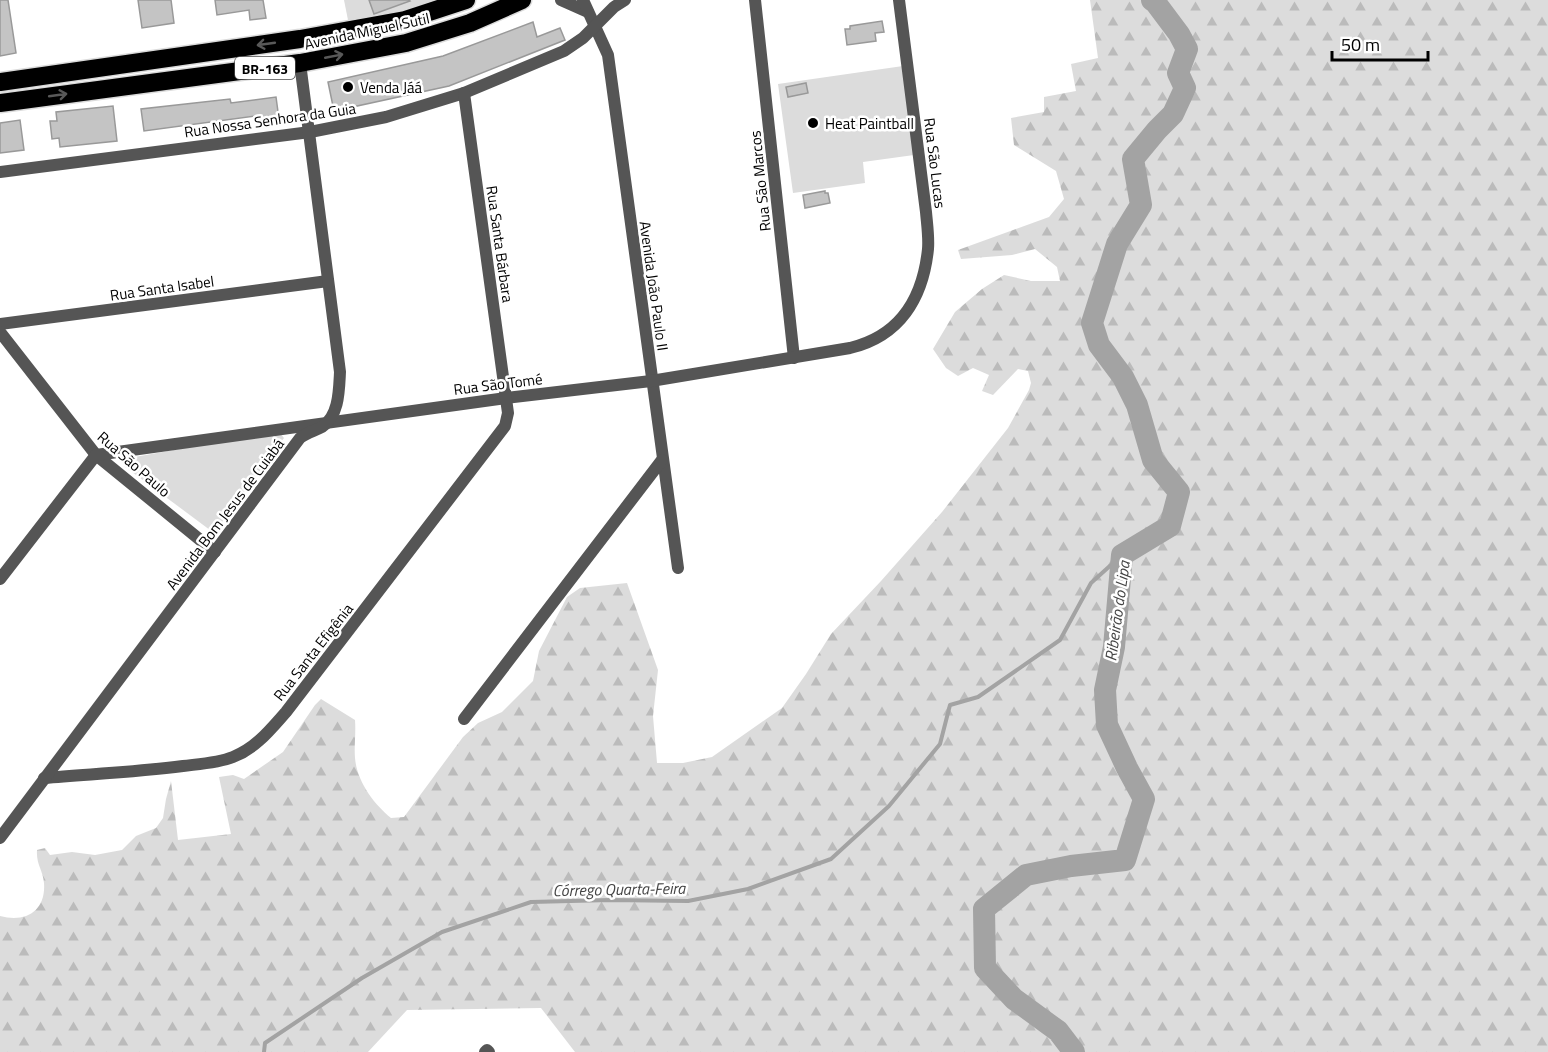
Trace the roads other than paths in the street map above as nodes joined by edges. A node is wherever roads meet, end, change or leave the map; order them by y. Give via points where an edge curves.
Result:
1 (466, 0) edge
2 (522, 0) edge
3 (561, 0) edge
4 (625, 0) edge
5 (755, 0) edge
6 (899, 0) edge
7 (586, 6) edge
8 (596, 26) junction
9 (300, 63) junction
10 (0, 82) edge
11 (464, 93) junction
12 (0, 103) edge
13 (310, 132) junction
14 (0, 171) edge
15 (328, 281) junction
16 (897, 323) joint
17 (1, 333) edge
18 (794, 358) junction
19 (651, 381) junction
20 (506, 398) junction
21 (327, 422) junction
22 (96, 455) junction
23 (662, 460) junction
24 (215, 552) junction
25 (678, 568) dead end
26 (0, 579) edge
27 (464, 719) dead end
28 (44, 778) junction
29 (0, 838) edge

1 -> 10 highway, Avenida Miguel Sutil / BR-163 via 405,20 300,39
9 -> 2 highway, Avenida Miguel Sutil / BR-163 via 438,35
3 - 7 street, Avenida João Paulo II
4 - 8 street, Rua Nossa Senhora da Guia
5 - 18 street, Rua São Marcos
6 - 16 street, Rua São Lucas via 928,246 918,291
7 - 8 street, Avenida João Paulo II
8 - 11 street, Rua Nossa Senhora da Guia via 564,51
8 - 19 street, Avenida João Paulo II via 608,55
12 -> 9 highway, Avenida Miguel Sutil / BR-163
9 - 13 street
11 - 13 street, Rua Nossa Senhora da Guia via 386,117
11 - 20 street, Rua Santa Bárbara
13 - 14 street, Rua Nossa Senhora da Guia
13 - 15 street
15 - 17 street, Rua Santa Isabel
15 - 21 street via 340,372 339,397
16 - 18 street, Rua São Tomé via 866,344
17 - 22 street, Rua São Paulo
18 - 19 street, Rua São Tomé
19 - 20 street, Rua São Tomé
19 - 23 street, Avenida João Paulo II
20 - 21 street, Rua São Tomé
20 - 28 street, Rua Santa Efigênia via 506,426 262,739 232,758 212,762
21 - 22 street, Rua São Tomé
21 - 24 street, Avenida Bom Jesus de Cuiabá via 300,438
22 - 24 street, Rua São Paulo
22 - 26 street
23 - 25 street, Avenida João Paulo II
23 - 27 street
24 - 28 street, Avenida Bom Jesus de Cuiabá
28 - 29 street, Avenida Bom Jesus de Cuiabá

